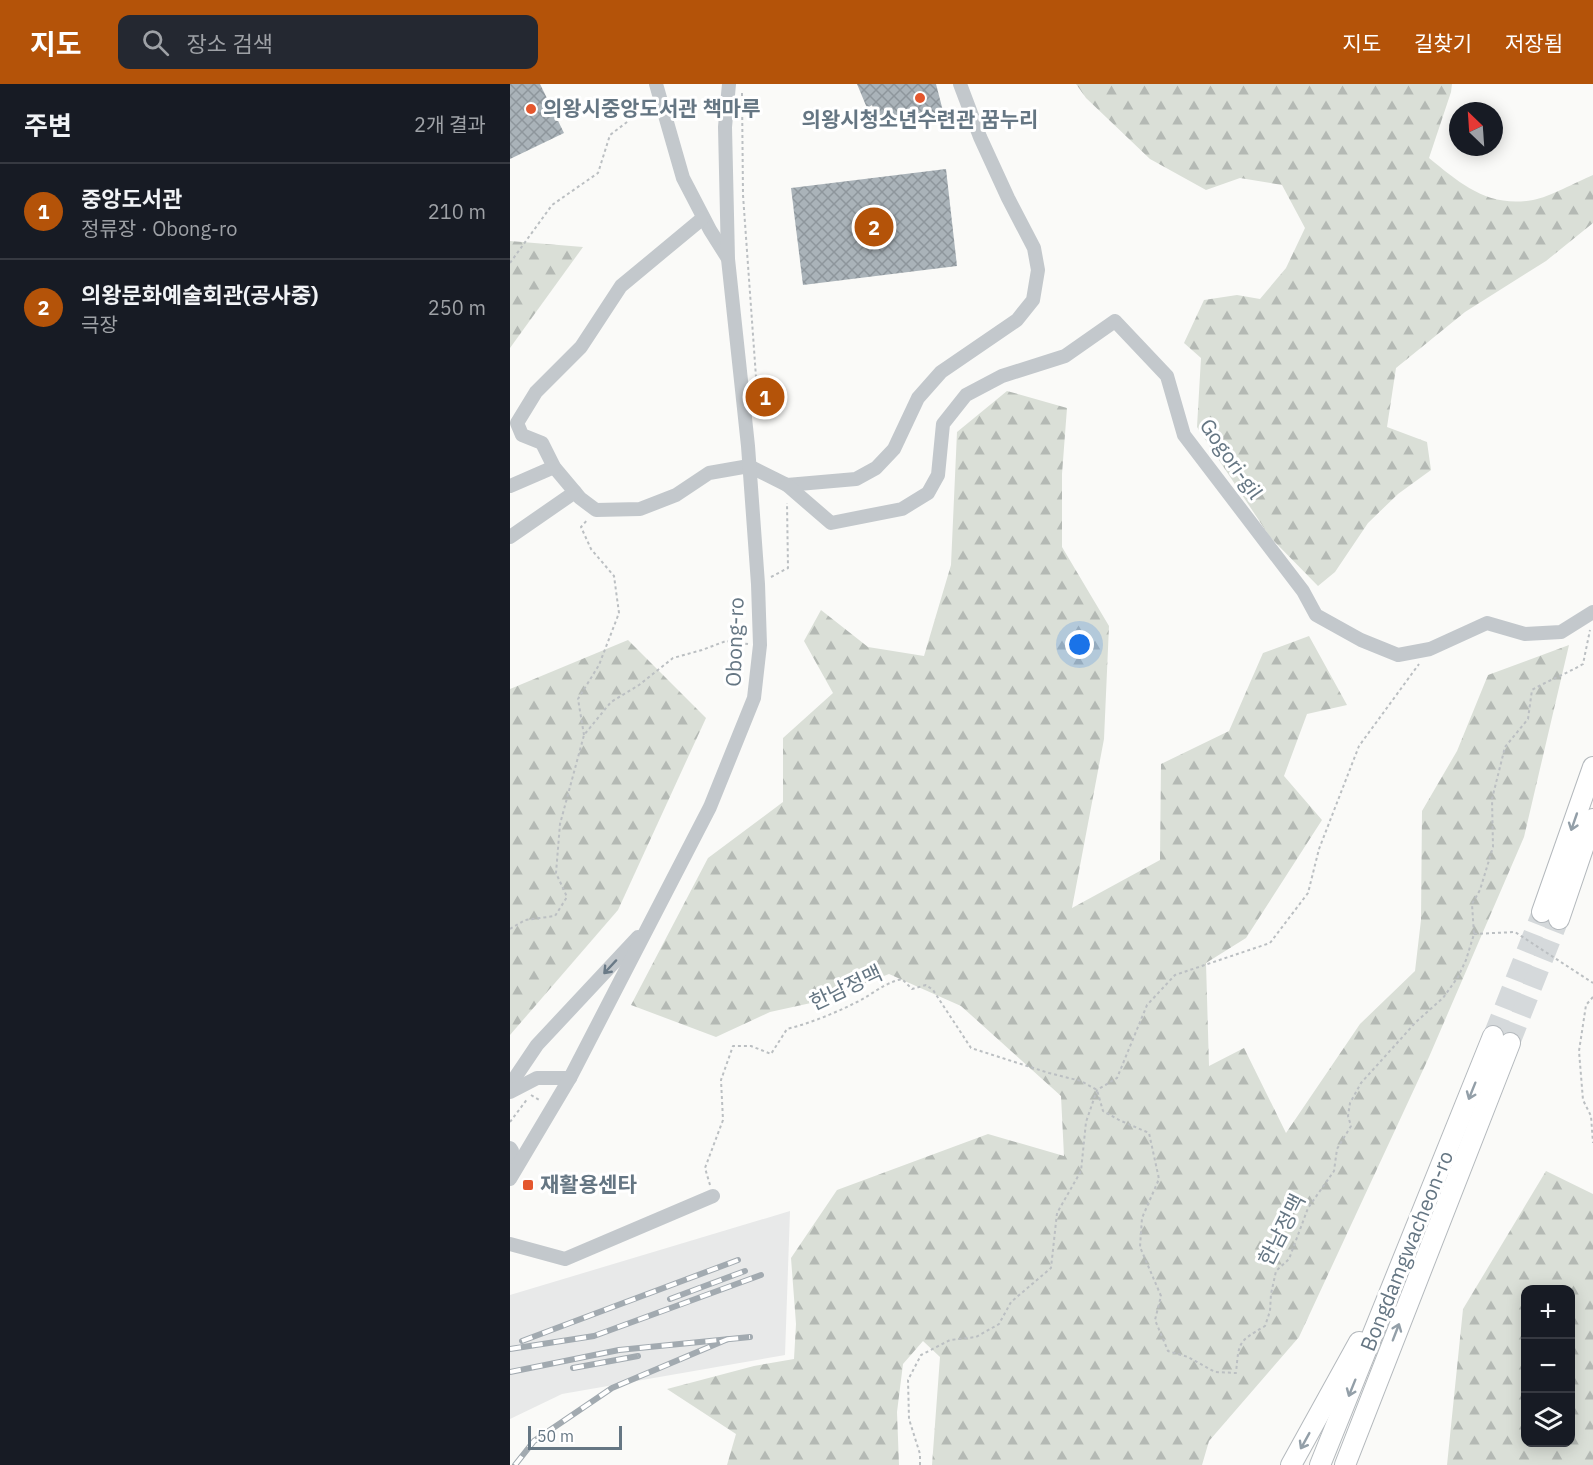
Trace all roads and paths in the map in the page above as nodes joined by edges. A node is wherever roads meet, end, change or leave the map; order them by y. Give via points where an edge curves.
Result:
1 (729, 84) edge
2 (742, 84) edge
3 (960, 84) edge
4 (658, 91) edge
5 (704, 218) junction
6 (728, 259) junction
7 (510, 263) edge
8 (758, 415) dead end
9 (516, 435) edge
10 (749, 466) junction
11 (554, 467) junction
12 (787, 485) junction
13 (510, 486) edge
14 (575, 492) junction
15 (596, 510) junction
16 (510, 537) edge
17 (758, 584) junction
18 (1592, 619) edge
19 (760, 645) junction
20 (1430, 649) junction
21 (584, 735) junction
22 (1593, 767) edge
23 (1593, 819) edge
24 (650, 924) junction
25 (510, 929) edge
26 (1474, 934) junction
27 (1593, 982) edge
28 (1593, 997) edge
29 (570, 1078) junction
30 (510, 1085) edge
31 (1097, 1090) junction
32 (510, 1092) edge
33 (1593, 1143) edge
34 (510, 1148) edge
35 (510, 1158) edge
36 (510, 1179) edge
37 (712, 1196) joint
38 (510, 1244) edge
39 (1404, 1261) junction
40 (920, 1465) edge
41 (1292, 1465) edge
42 (1320, 1465) edge
43 (1345, 1465) edge

1 - 6 street, Obong-ro via 725,127
2 - 8 path via 742,195
3 - 12 street via 980,137 1034,248 1038,270 1033,300 1017,320 941,372 918,398 894,449 876,468 856,479
4 - 5 street via 683,178
4 - 7 path via 610,135 598,172 552,205
5 - 6 street
5 - 9 street via 621,286 581,347 536,392 517,423
6 - 10 street, Obong-ro
9 - 11 street via 542,443
10 - 12 street
10 - 15 street via 709,473 676,495 640,509
10 - 17 street, Obong-ro
11 - 13 street
11 - 14 street
12 - 17 path via 788,568
12 - 20 street, Gogori-gil via 831,523 902,509 928,493 938,476 943,424 966,395 1002,376 1065,357 1115,321 1167,376 1184,435 1303,591 1316,615 1398,655
14 - 15 street
14 - 16 street
15 - 21 path via 581,527 591,549 614,576 619,612 599,665 578,699
17 - 19 street, Obong-ro
18 - 20 street, Gogori-gil via 1561,632 1525,634 1487,622
18 - 26 path, 한남정맥 via 1583,664 1532,690 1528,719 1505,747 1492,799 1493,847 1472,904
19 - 21 path via 726,641 673,658 611,702
19 - 24 street, Obong-ro via 754,698 710,807
20 - 31 path via 1359,746 1319,849 1308,893 1270,943 1175,975 1147,1005 1117,1078
21 - 25 path via 560,824 556,873 567,897 555,916 525,920
22 -> 23 highway via 1550,916
24 - 29 street, Obong-ro
24 -> 30 street via 537,1045
26 - 27 path via 1515,932
26 - 31 path, 한남정맥 via 1458,977 1443,998 1361,1083 1350,1103 1348,1116 1352,1126 1336,1149 1334,1172 1308,1208 1289,1259 1276,1271 1265,1326 1244,1339 1236,1373 1215,1372 1168,1351 1155,1320 1161,1296 1140,1247 1142,1218 1159,1179 1149,1133 1103,1111
28 - 33 path via 1586,1005 1579,1051 1583,1100 1591,1116
29 - 32 street via 537,1078
29 - 36 street, Obong-ro
31 - 37 path, 한남정맥 via 1081,1081 971,1048 933,990 926,985 912,989 902,979 893,981 848,1006 787,1029 771,1054 751,1046 734,1046 721,1080 723,1120 705,1168
31 - 40 path via 1086,1122 1081,1171 1057,1213 1051,1268 1011,1302 999,1324 976,1337 950,1340 921,1355 908,1380 909,1419
34 - 35 street
37 - 38 street via 565,1259
39 -> 41 highway
39 -> 42 highway, Bongdamgwacheon-ro
43 -> 39 highway, Bongdamgwacheon-ro via 1502,1040

